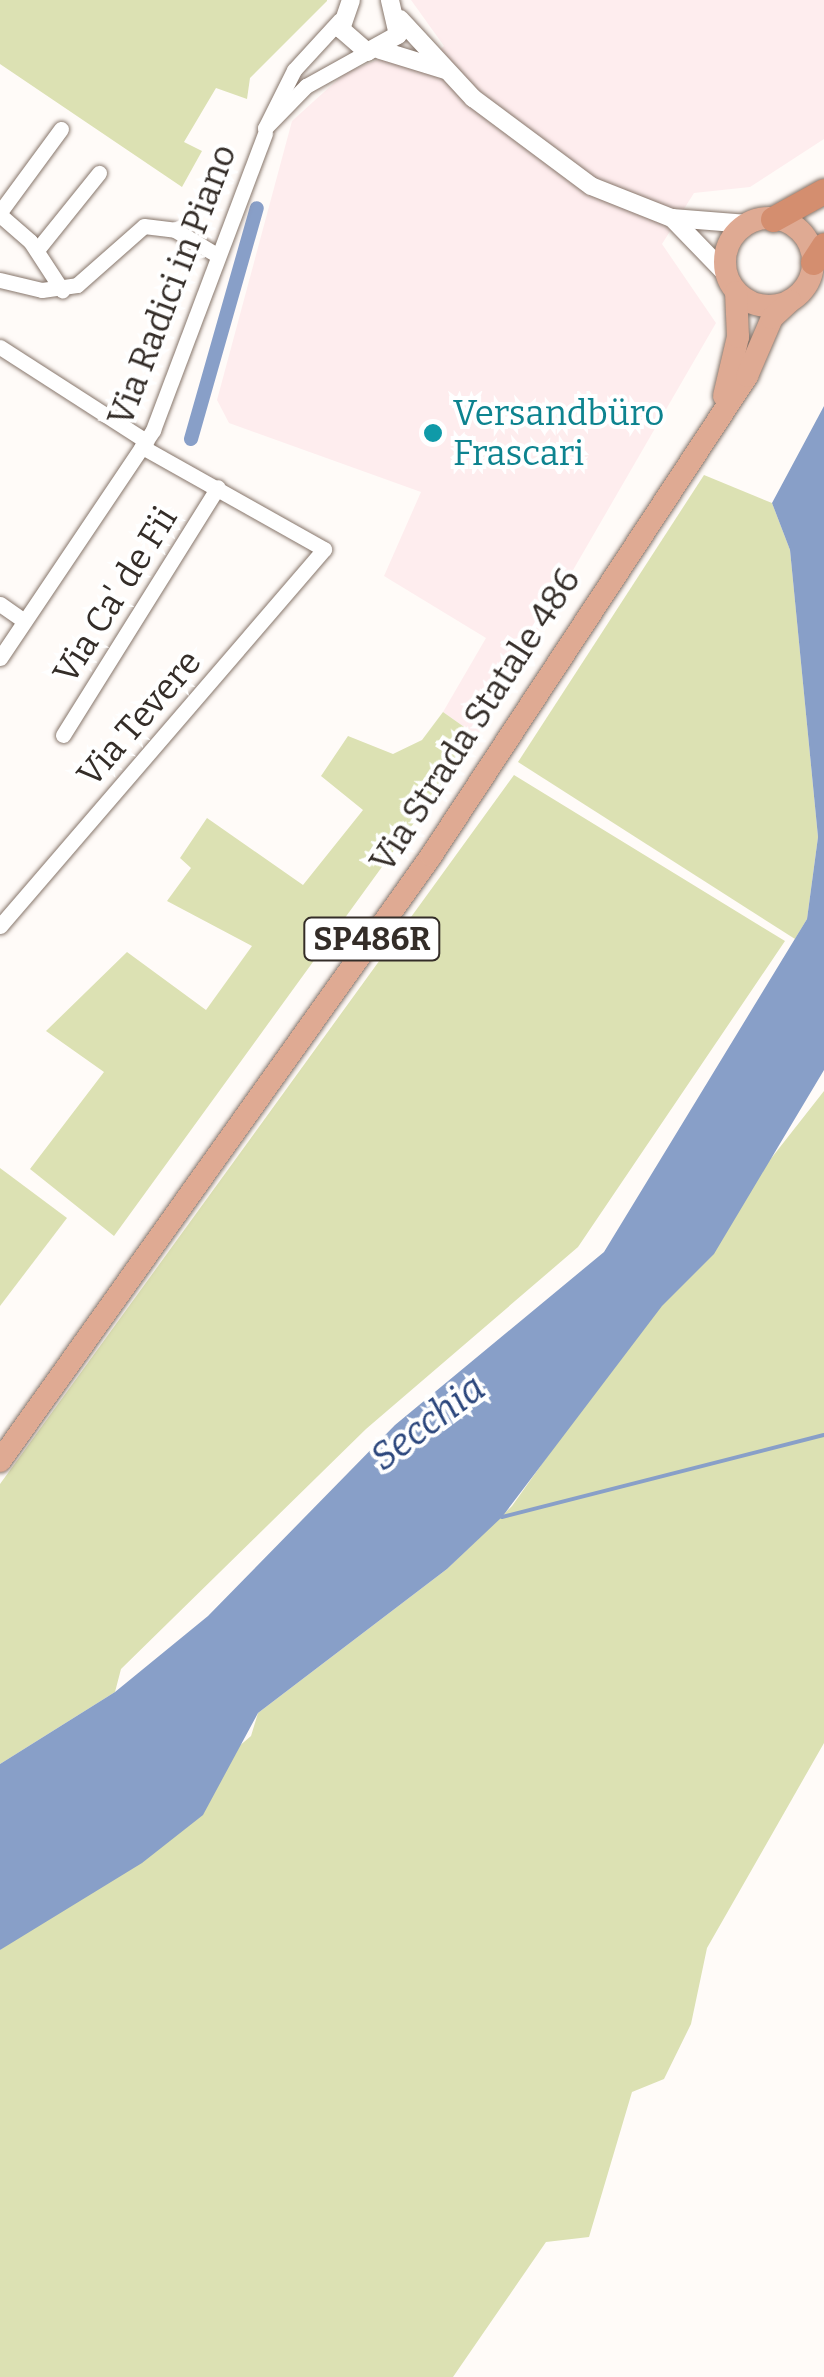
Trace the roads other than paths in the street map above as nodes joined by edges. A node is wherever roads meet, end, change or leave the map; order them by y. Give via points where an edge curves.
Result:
1 (351, 0) edge
2 (395, 7) edge
3 (340, 20) junction
4 (374, 51) junction
5 (445, 70) junction
6 (61, 129) dead end
7 (265, 133) junction
8 (99, 173) dead end
9 (824, 191) edge
10 (0, 214) edge
11 (672, 218) junction
12 (760, 221) junction
13 (37, 250) junction
14 (818, 253) edge
15 (217, 255) junction
16 (0, 280) edge
17 (731, 284) junction
18 (62, 290) junction
19 (790, 301) junction
20 (0, 347) edge
21 (723, 402) junction
22 (144, 444) junction
23 (218, 487) junction
24 (324, 549) joint
25 (0, 604) edge
26 (24, 621) junction
27 (0, 658) edge
28 (63, 735) dead end
29 (0, 926) edge
30 (0, 1462) edge

1 - 3 street
2 - 4 street via 394,41
2 - 5 street
3 - 4 street via 344,38
3 - 7 street, Via Radici in Piano via 294,70
4 - 5 street
4 - 7 street, Via Radici in Piano via 306,86
5 - 11 street via 514,133 591,186
6 - 10 street
7 - 15 street, Via Radici in Piano
8 - 13 street
9 - 12 highway
10 - 13 street
11 - 12 street
11 - 17 street
12 - 14 main road, SP486R via 805,238
12 - 17 main road, SP486R via 728,246
13 - 18 street
14 - 19 main road, SP486R
15 - 18 street via 174,230 144,226
15 - 22 street, Via Radici in Piano
16 - 18 street
17 - 19 main road via 762,306
17 - 21 main road, SP486R via 738,337
19 - 21 main road, SP486R
20 - 22 street, Via Ca' de Fii
21 - 30 main road, Via Strada Statale 486 / SP486R via 431,856
22 - 23 street, Via Ca' de Fii
22 - 26 street, Via Radici in Piano
23 - 24 street, Via Ca' de Fii
23 - 28 street, Via Ca' de Fii
24 - 29 street, Via Tevere
25 - 26 street
26 - 27 street, Via Radici in Piano

